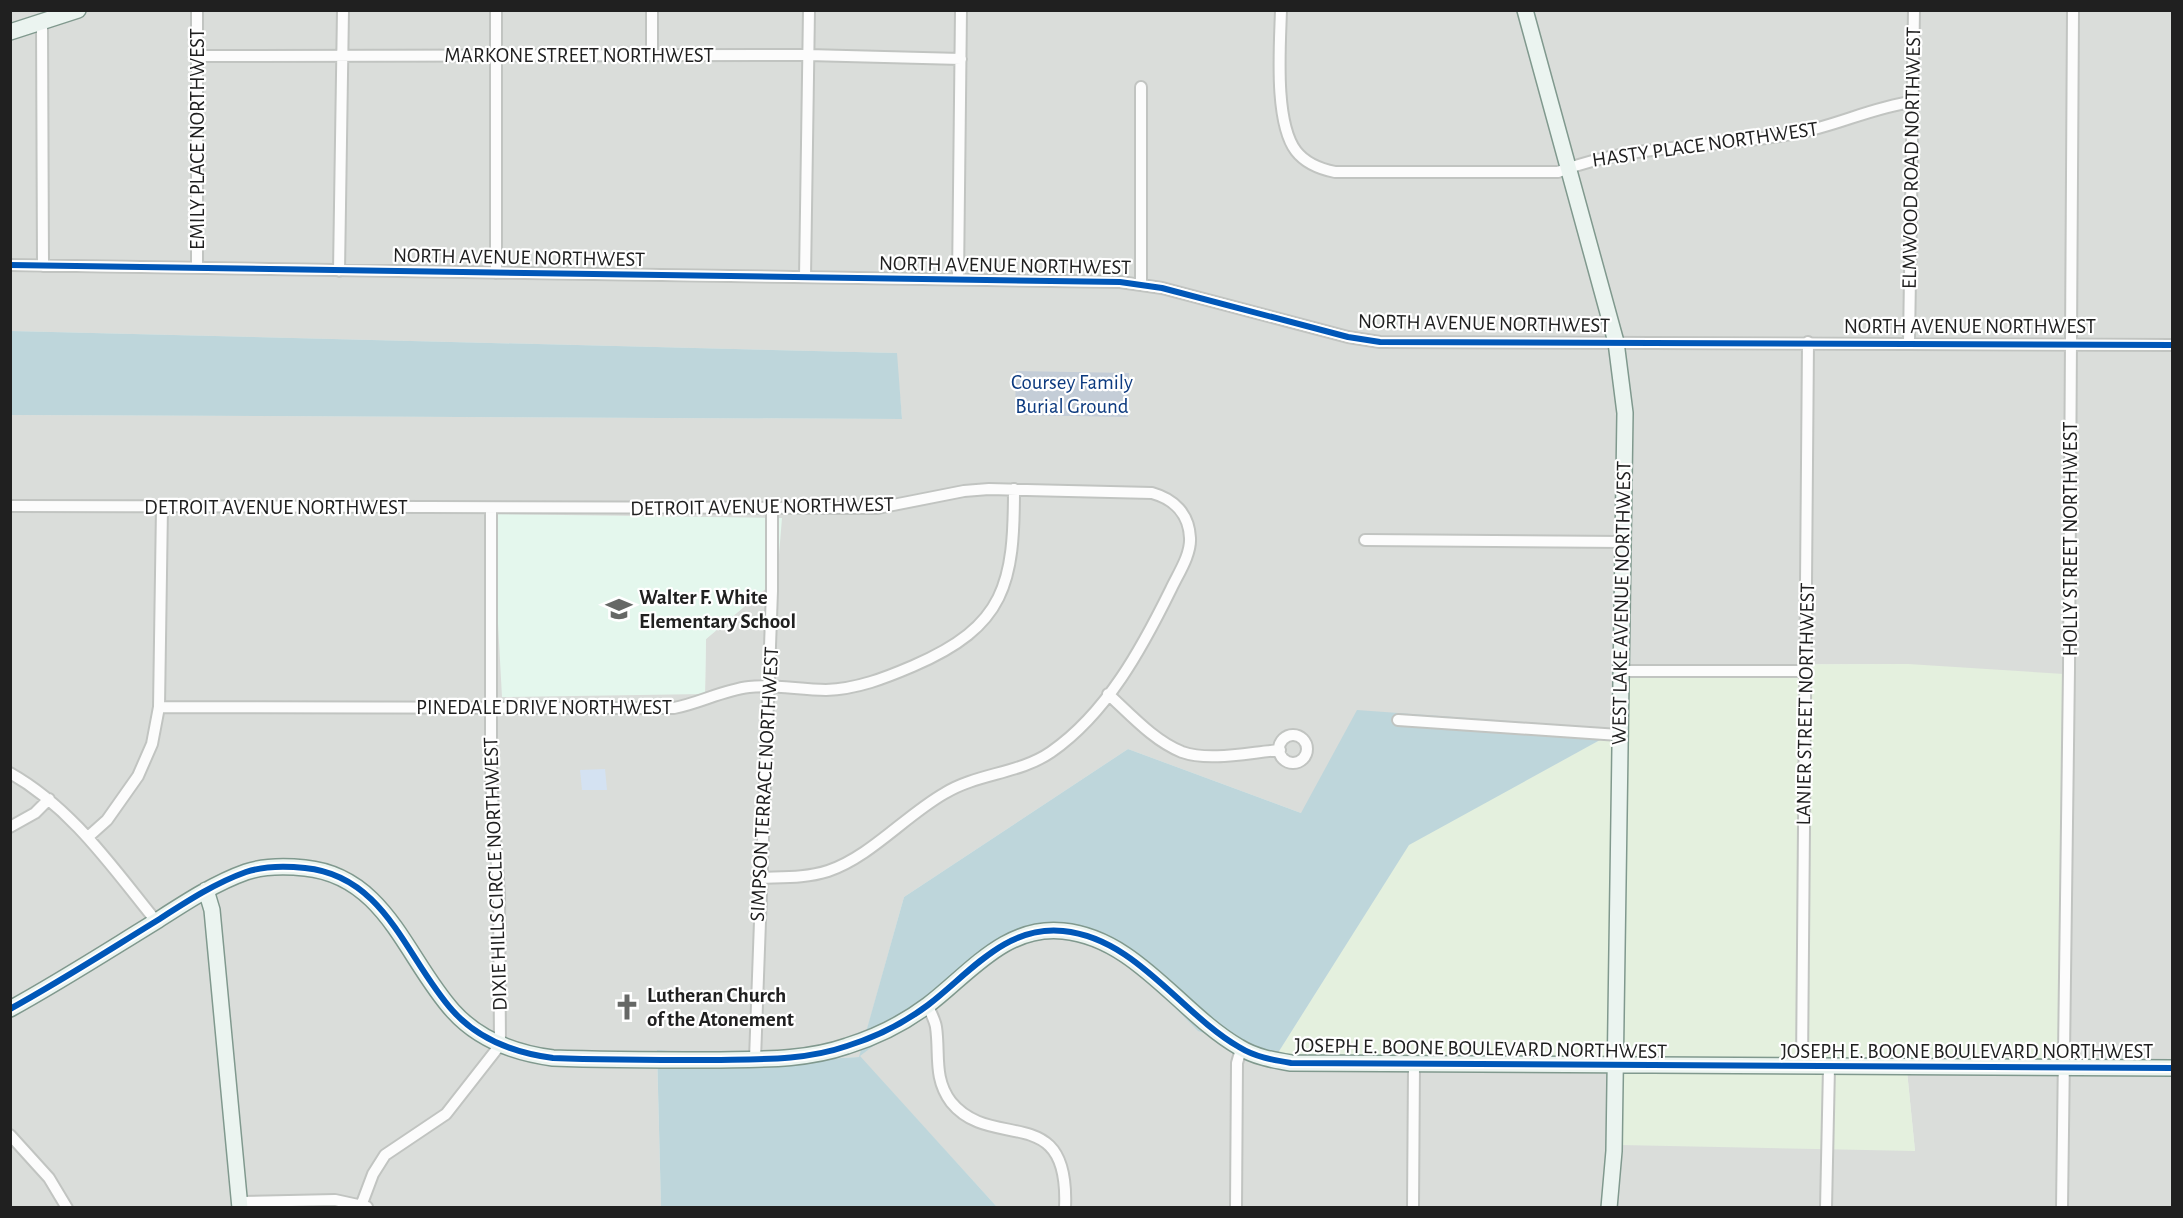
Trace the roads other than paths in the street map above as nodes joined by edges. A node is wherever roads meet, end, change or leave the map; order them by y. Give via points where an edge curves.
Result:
1 (196, 10) edge
2 (343, 10) edge
3 (496, 10) edge
4 (652, 10) edge
5 (809, 10) edge
6 (961, 10) edge
7 (1281, 10) edge
8 (1525, 10) edge
9 (1914, 10) edge
10 (2073, 10) edge
11 (77, 11) edge
12 (42, 24) junction
13 (10, 32) edge
14 (496, 55) junction
15 (652, 55) junction
16 (808, 55) junction
17 (197, 56) junction
18 (340, 56) junction
19 (961, 59) junction
20 (1141, 87) dead end
21 (1912, 102) junction
22 (1568, 168) junction
23 (10, 265) edge
24 (43, 266) junction
25 (197, 268) junction
26 (339, 270) junction
27 (495, 273) junction
28 (805, 278) junction
29 (958, 280) junction
30 (1141, 284) junction
31 (1616, 342) junction
32 (1808, 342) junction
33 (1909, 342) junction
34 (2070, 344) junction
35 (2172, 345) edge
36 (1014, 489) junction
37 (10, 506) edge
38 (162, 507) junction
39 (491, 508) junction
40 (772, 509) junction
41 (1365, 540) dead end
42 (1623, 542) junction
43 (1806, 670) junction
44 (1620, 671) junction
45 (768, 687) junction
46 (1108, 694) junction
47 (159, 707) junction
48 (490, 709) junction
49 (1398, 720) dead end
50 (1619, 735) junction
51 (1280, 750) dead end
52 (10, 773) edge
53 (49, 799) junction
54 (10, 827) edge
55 (88, 837) junction
56 (760, 878) junction
57 (206, 890) junction
58 (156, 921) junction
59 (928, 1005) junction
60 (10, 1009) edge
61 (500, 1045) junction
62 (1241, 1049) junction
63 (754, 1059) junction
64 (1414, 1065) junction
65 (1613, 1066) junction
66 (1802, 1067) junction
67 (1829, 1067) junction
68 (2065, 1068) junction
69 (2172, 1068) edge
70 (10, 1135) edge
71 (240, 1205) edge
72 (364, 1207) edge
73 (67, 1208) edge
74 (1065, 1208) edge
75 (1236, 1208) edge
76 (1413, 1208) edge
77 (1609, 1208) edge
78 (1826, 1208) edge
79 (2062, 1208) edge

1 - 17 street, EMILY PLACE NORTHWEST
2 - 18 street
3 - 14 street
4 - 15 street
5 - 16 street
6 - 19 street
7 - 22 street, HASTY PLACE NORTHWEST via 1281,96 1289,138 1305,160 1319,169 1416,174 1558,172
8 - 22 main road, WEST LAKE AVENUE NORTHWEST
9 - 21 street, ELMWOOD ROAD NORTHWEST
10 - 34 street, HOLLY STREET NORTHWEST
11 - 12 main road
12 - 13 main road
12 - 24 street
14 - 15 street, MARKONE STREET NORTHWEST
14 - 18 street, MARKONE STREET NORTHWEST
14 - 27 street
15 - 16 street, MARKONE STREET NORTHWEST
16 - 19 street, MARKONE STREET NORTHWEST
16 - 28 street
17 - 18 street, MARKONE STREET NORTHWEST
17 - 25 street, EMILY PLACE NORTHWEST
18 - 26 street
19 - 29 street
20 - 30 street
21 - 22 street, HASTY PLACE NORTHWEST via 1795,134 1688,145 1581,162
21 - 33 street, ELMWOOD ROAD NORTHWEST
22 - 31 main road, WEST LAKE AVENUE NORTHWEST
23 - 24 street, NORTH AVENUE NORTHWEST
24 - 25 street, NORTH AVENUE NORTHWEST
25 - 26 street, NORTH AVENUE NORTHWEST
26 - 27 street, NORTH AVENUE NORTHWEST
27 - 28 street, NORTH AVENUE NORTHWEST
28 - 29 street, NORTH AVENUE NORTHWEST
29 - 30 street, NORTH AVENUE NORTHWEST
30 - 31 street, NORTH AVENUE NORTHWEST via 1380,342
31 - 32 street, NORTH AVENUE NORTHWEST
31 - 42 main road, WEST LAKE AVENUE NORTHWEST via 1625,413
32 - 33 street, NORTH AVENUE NORTHWEST
32 - 43 street, LANIER STREET NORTHWEST
33 - 34 street, NORTH AVENUE NORTHWEST
34 - 35 street, NORTH AVENUE NORTHWEST
34 - 68 street, HOLLY STREET NORTHWEST
36 - 40 street, DETROIT AVENUE NORTHWEST via 963,491 878,508
36 - 45 street, PINEDALE DRIVE NORTHWEST via 1014,544 1008,576 991,610 966,638 939,655 864,685 827,690
36 - 46 street, DETROIT AVENUE NORTHWEST via 1152,493 1172,502 1186,520 1190,539 1186,558 1142,648
37 - 38 street, DETROIT AVENUE NORTHWEST
38 - 39 street, DETROIT AVENUE NORTHWEST
38 - 47 street
39 - 40 street, DETROIT AVENUE NORTHWEST
39 - 48 street, DIXIE HILLS CIRCLE NORTHWEST
40 - 45 street, SIMPSON TERRACE NORTHWEST
41 - 42 street
42 - 44 main road, WEST LAKE AVENUE NORTHWEST
43 - 44 street
43 - 66 street, LANIER STREET NORTHWEST
44 - 50 main road, WEST LAKE AVENUE NORTHWEST
45 - 48 street, PINEDALE DRIVE NORTHWEST via 734,689 674,708
45 - 56 street, SIMPSON TERRACE NORTHWEST
46 - 51 street via 1163,742 1182,752 1216,755
46 - 56 street, DETROIT AVENUE NORTHWEST via 1074,733 1050,753 1024,766 945,792 847,863 807,876
47 - 48 street, PINEDALE DRIVE NORTHWEST
47 - 55 street via 152,744 138,776 107,820
48 - 61 street, DIXIE HILLS CIRCLE NORTHWEST via 499,894
49 - 50 street
50 - 65 main road, WEST LAKE AVENUE NORTHWEST
52 - 53 street
53 - 54 street via 35,813
53 - 55 street
55 - 58 street
56 - 63 street, SIMPSON TERRACE NORTHWEST
57 - 58 main road, JOSEPH E. BOONE BOULEVARD NORTHWEST
57 - 61 main road, JOSEPH E. BOONE BOULEVARD NORTHWEST via 246,872 267,868 311,869 347,881 388,914 453,1011 471,1028
57 - 71 main road via 212,910
58 - 60 main road, JOSEPH E. BOONE BOULEVARD NORTHWEST
59 - 62 main road, JOSEPH E. BOONE BOULEVARD NORTHWEST via 1004,944 1035,932 1066,931 1130,959
59 - 63 main road, JOSEPH E. BOONE BOULEVARD NORTHWEST via 889,1030 846,1047 801,1057
59 - 74 street via 936,1025 939,1077 952,1103 978,1122 1021,1130 1047,1144 1064,1173
61 - 63 main road, JOSEPH E. BOONE BOULEVARD NORTHWEST via 553,1058
61 - 72 street via 446,1114 386,1155 373,1174
62 - 64 main road, JOSEPH E. BOONE BOULEVARD NORTHWEST via 1291,1063
62 - 75 street via 1237,1063
64 - 65 main road, JOSEPH E. BOONE BOULEVARD NORTHWEST
64 - 76 street
65 - 66 main road, JOSEPH E. BOONE BOULEVARD NORTHWEST
65 - 77 main road, WEST LAKE AVENUE NORTHWEST via 1614,1151
66 - 67 main road, JOSEPH E. BOONE BOULEVARD NORTHWEST
67 - 68 main road, JOSEPH E. BOONE BOULEVARD NORTHWEST
67 - 78 street
68 - 69 main road, JOSEPH E. BOONE BOULEVARD NORTHWEST
68 - 79 street, HOLLY STREET NORTHWEST
70 - 73 street via 48,1178
71 - 72 street via 335,1200

